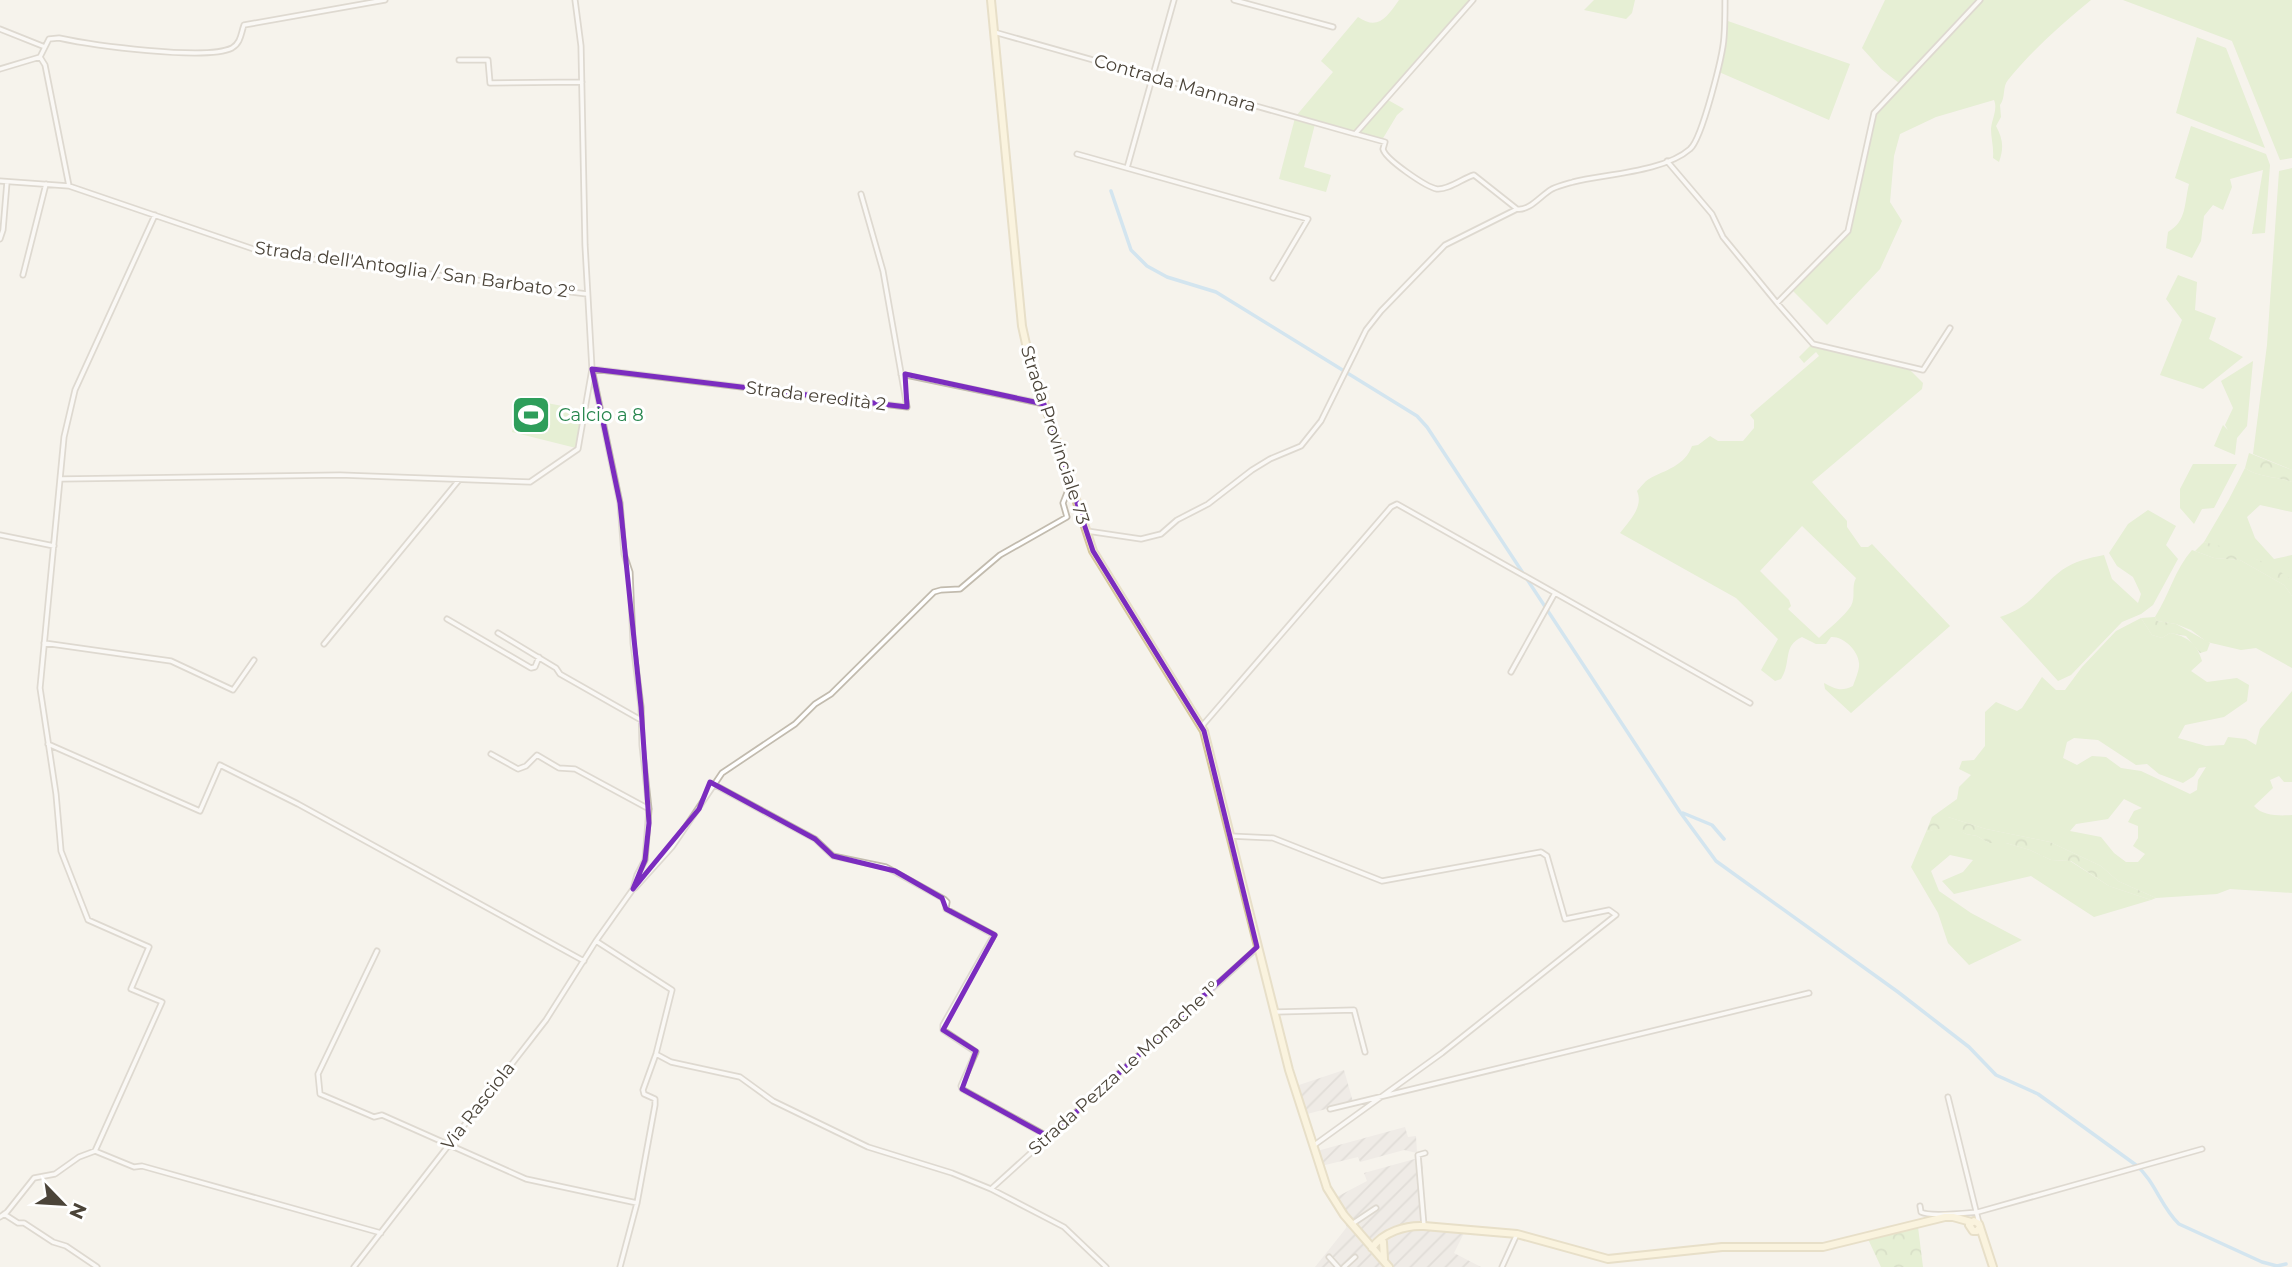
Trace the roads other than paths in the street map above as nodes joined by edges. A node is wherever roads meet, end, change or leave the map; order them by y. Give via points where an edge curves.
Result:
1 (384, 0) edge
2 (575, 0) edge
3 (991, 0) edge
4 (1174, 0) edge
5 (1234, 0) edge
6 (1473, 0) edge
7 (1725, 0) edge
8 (1980, 0) edge
9 (1333, 27) dead end
10 (0, 29) edge
11 (994, 32) junction
12 (45, 47) junction
13 (40, 57) junction
14 (459, 60) dead end
15 (0, 69) edge
16 (1152, 76) junction
17 (582, 82) junction
18 (1355, 134) junction
19 (1077, 153) dead end
20 (1667, 161) junction
21 (1127, 168) junction
22 (0, 181) edge
23 (7, 182) junction
24 (46, 184) junction
25 (69, 186) junction
26 (861, 194) dead end
27 (1517, 209) junction
28 (155, 215) junction
29 (0, 239) edge
30 (23, 275) dead end
31 (1273, 278) dead end
32 (587, 294) junction
33 (1777, 303) junction
34 (1950, 328) dead end
35 (592, 369) junction
36 (901, 374) junction
37 (1044, 404) junction
38 (61, 479) junction
39 (459, 480) junction
40 (1070, 484) junction
41 (1086, 531) junction
42 (0, 535) edge
43 (54, 546) junction
44 (1555, 593) junction
45 (447, 619) dead end
46 (498, 634) dead end
47 (44, 643) junction
48 (324, 644) dead end
49 (539, 657) junction
50 (254, 660) dead end
51 (1511, 672) dead end
52 (1750, 703) dead end
53 (641, 720) junction
54 (1202, 726) junction
55 (48, 744) junction
56 (491, 754) dead end
57 (713, 784) junction
58 (649, 809) junction
59 (1230, 836) junction
60 (633, 889) junction
61 (596, 941) junction
62 (1257, 947) junction
63 (377, 951) dead end
64 (584, 961) junction
65 (1809, 993) dead end
66 (1274, 1012) junction
67 (1365, 1052) dead end
68 (656, 1054) junction
69 (1385, 1096) junction
70 (1948, 1097) dead end
71 (1330, 1109) dead end
72 (1049, 1137) junction
73 (448, 1145) junction
74 (1313, 1146) junction
75 (2202, 1149) dead end
76 (95, 1151) junction
77 (1425, 1153) dead end
78 (991, 1189) junction
79 (637, 1203) junction
80 (1920, 1206) dead end
81 (1376, 1208) dead end
82 (1978, 1212) junction
83 (2, 1216) edge
84 (1352, 1224) junction
85 (1974, 1225) junction
86 (1424, 1226) junction
87 (381, 1233) junction
88 (1517, 1234) junction
89 (1362, 1235) junction
90 (1385, 1238) junction
91 (1372, 1248) junction
92 (1329, 1257) dead end
93 (1355, 1257) dead end
94 (1387, 1264) edge
95 (97, 1267) edge
96 (354, 1267) edge
97 (620, 1267) edge
98 (1105, 1267) edge
99 (1338, 1267) edge
100 (1344, 1267) edge
101 (1502, 1267) edge
102 (1993, 1267) edge

1 - 12 street via 244,25 238,43 215,52 153,52 56,38 49,39
2 - 17 street
3 - 11 main road, Strada Provinciale 73
4 - 16 street
5 - 9 street
6 - 18 street
7 - 20 street via 1720,62 1698,135 1689,151
8 - 33 street via 1874,113 1848,231
10 - 12 street
11 - 16 street, Contrada Mannara
11 - 37 main road, Strada Provinciale 73 via 1022,326
12 - 13 street
13 - 15 street
13 - 25 street
14 - 17 street via 488,60 490,83
16 - 18 street, Contrada Mannara
16 - 21 street
17 - 32 street
18 - 27 street, Contrada Mannara via 1385,142 1382,149 1387,158 1431,187 1444,188 1474,175
19 - 21 street
20 - 27 street via 1562,185
20 - 33 street
21 - 31 street via 1308,219
22 - 23 street, Strada dell'Antoglia / San Barbato 2°
23 - 24 street, Strada dell'Antoglia / San Barbato 2°
23 - 29 street
24 - 25 street, Strada dell'Antoglia / San Barbato 2°
24 - 30 street
25 - 28 street, Strada dell'Antoglia / San Barbato 2°
26 - 36 street, Strada eredità 2 via 883,271
27 - 41 street via 1445,245 1370,324 1321,421 1301,446 1252,470 1161,534 1141,539
28 - 32 street, Strada dell'Antoglia / San Barbato 2° via 265,253
28 - 38 street via 75,390 64,437
32 - 35 street
33 - 34 street via 1813,344 1923,369
35 - 36 street, Strada eredità 2 via 907,407
35 - 39 street via 576,452 530,482
35 - 53 street via 630,572
36 - 37 street
37 - 40 main road, Strada Provinciale 73
38 - 39 street via 340,475
38 - 43 street
39 - 48 street
40 - 41 main road, Strada Provinciale 73
40 - 57 street via 1063,503 1067,517 1000,555 960,589 934,592 831,694
41 - 54 main road, Strada Provinciale 73 via 1093,551
42 - 43 street
43 - 47 street
44 - 51 street
44 - 52 street
44 - 54 street via 1394,504
45 - 49 street via 531,668
46 - 49 street
47 - 50 street via 171,662 233,690
47 - 55 street via 40,688
49 - 53 street
53 - 58 street
54 - 59 main road, Strada Provinciale 73
55 - 64 street via 200,811 220,765
55 - 76 street via 61,851 88,920 149,947 131,989 162,1002
56 - 58 street via 518,769 537,755 559,768 575,769
57 - 60 street via 672,847
57 - 72 street via 815,839 833,856 895,871 944,899 946,909 994,935 943,1030 976,1052 962,1088
58 - 60 street via 645,860
59 - 62 main road, Strada Provinciale 73
59 - 69 street via 1273,838 1382,881 1541,852 1547,856 1565,919 1609,910 1616,915
60 - 61 street, Via Rasciola
61 - 64 street, Via Rasciola
61 - 68 street via 672,990
62 - 66 main road, Strada Provinciale 73
62 - 72 street, Strada Pezza Le Monache 1°
63 - 73 street via 318,1073 320,1094
64 - 73 street, Via Rasciola via 546,1020
65 - 69 street
66 - 67 street via 1354,1010
66 - 74 main road, Strada Provinciale 73
68 - 78 street via 671,1062 740,1077 773,1101 868,1147
68 - 79 street via 643,1090 655,1101
69 - 71 street
69 - 74 street
70 - 82 street
72 - 78 street, Strada Pezza Le Monache 1°
73 - 79 street via 526,1179
73 - 87 street, Via Rasciola
74 - 84 main road, Strada Provinciale 73 via 1327,1188
75 - 82 street
76 - 83 street via 55,1174 34,1178
76 - 87 street via 134,1167
77 - 86 street via 1418,1156
78 - 98 street via 1064,1227
79 - 97 street
80 - 82 street via 1921,1212 1930,1216
81 - 84 street
82 - 85 street
83 - 95 street via 24,1223
84 - 89 main road, Strada Provinciale 73
85 - 88 main road via 1959,1218 1931,1220 1810,1248 1759,1245 1602,1259
85 - 102 main road via 1984,1238
86 - 88 main road
86 - 90 main road via 1410,1226
87 - 96 street, Via Rasciola
88 - 101 street
89 - 90 main road
89 - 91 main road, Strada Provinciale 73
90 - 91 main road
90 - 94 main road
91 - 94 main road, Strada Provinciale 73
92 - 99 street
93 - 100 street

